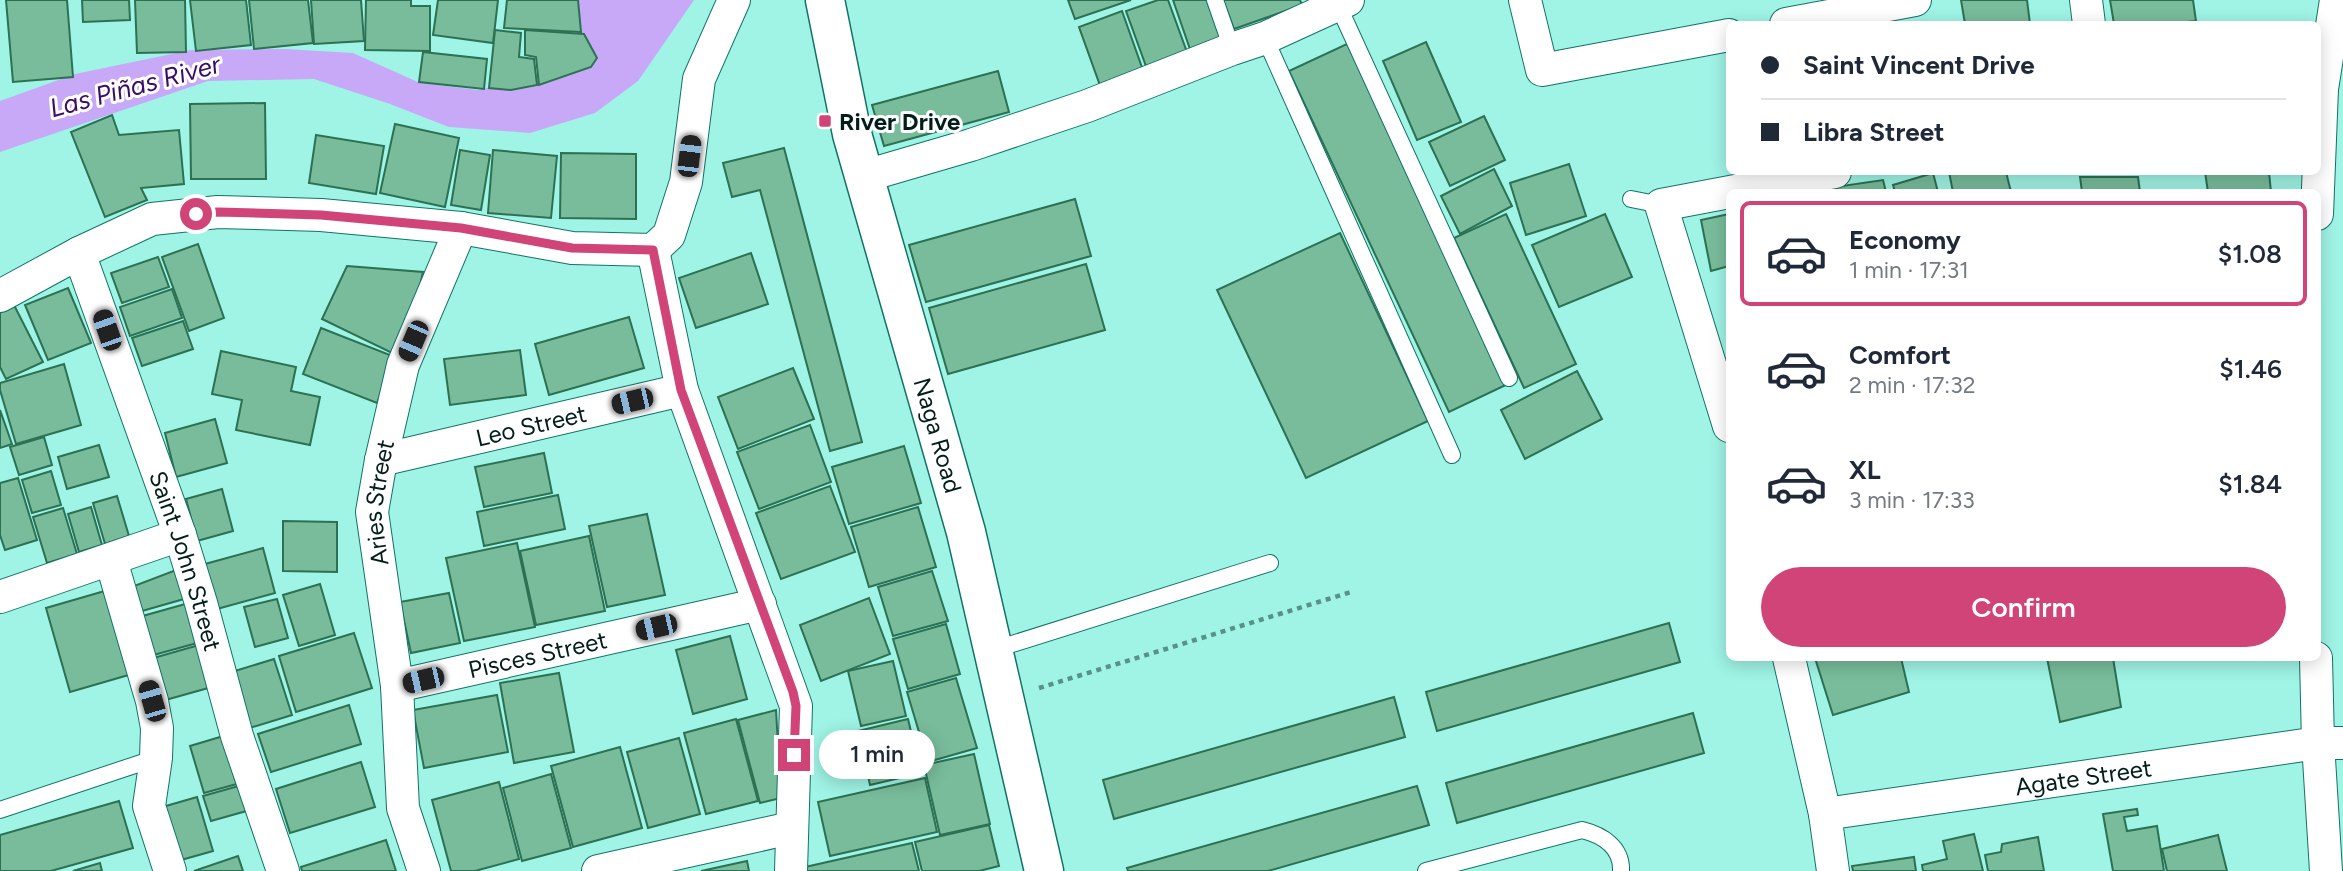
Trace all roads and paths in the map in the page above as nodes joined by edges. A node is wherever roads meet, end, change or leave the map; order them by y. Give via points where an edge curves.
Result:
1 (734, 0) edge
2 (825, 0) edge
3 (1215, 0) edge
4 (1525, 0) edge
5 (1915, 0) edge
6 (2086, 0) edge
7 (2336, 0) edge
8 (1343, 3) edge
9 (1802, 21) edge
10 (2090, 21) edge
11 (1726, 36) edge
12 (1265, 38) junction
13 (1232, 49) junction
14 (2321, 79) edge
15 (1816, 175) edge
16 (864, 176) junction
17 (1726, 189) edge
18 (1728, 189) edge
19 (461, 228) junction
20 (653, 250) junction
21 (79, 253) junction
22 (0, 296) edge
23 (1509, 378) dead end
24 (681, 390) junction
25 (1726, 418) edge
26 (1452, 455) dead end
27 (381, 460) junction
28 (180, 536) junction
29 (111, 561) junction
30 (1270, 563) dead end
31 (1351, 593) dead end
32 (0, 597) edge
33 (760, 604) junction
34 (993, 650) junction
35 (1790, 661) edge
36 (2316, 661) edge
37 (397, 686) junction
38 (1004, 699) junction
39 (2330, 743) edge
40 (156, 758) junction
41 (0, 810) edge
42 (1825, 814) junction
43 (791, 828) junction
44 (170, 871) edge
45 (283, 871) edge
46 (424, 871) edge
47 (598, 871) edge
48 (791, 871) edge
49 (1044, 871) edge
50 (1426, 871) edge
51 (1621, 871) edge
52 (1833, 871) edge
53 (2326, 871) edge

1 - 20 street via 699,79 686,182 669,235
2 - 16 main road, Naga Road
3 - 13 lane
4 - 11 street via 1542,71
5 - 9 street
6 - 10 street
7 - 14 street
8 - 12 street
8 - 23 lane
12 - 13 street
12 - 26 lane
13 - 16 street via 1087,106
15 - 18 street
16 - 34 main road, Naga Road via 966,532
17 - 25 street via 1646,202
19 - 20 street via 572,248
19 - 21 street via 321,215 218,212 152,219
19 - 27 street, Aries Street via 403,365
20 - 24 street
21 - 22 street
21 - 28 street, Saint John Street
24 - 27 street, Leo Street
24 - 33 street
27 - 37 street, Aries Street via 372,512
28 - 29 street
28 - 45 street, Saint John Street via 237,736
29 - 32 street
29 - 40 street via 152,701
30 - 34 lane
31 - 38 path
33 - 37 street, Pisces Street
33 - 43 street via 796,706
34 - 38 main road, Naga Road
35 - 42 street
36 - 39 street
37 - 46 street, Aries Street via 403,808
38 - 49 main road, Naga Road
39 - 42 street, Agate Street
39 - 53 street
40 - 41 lane
40 - 44 street via 149,806
42 - 52 street
43 - 47 street
43 - 48 street
50 - 51 lane via 1582,830 1612,845

